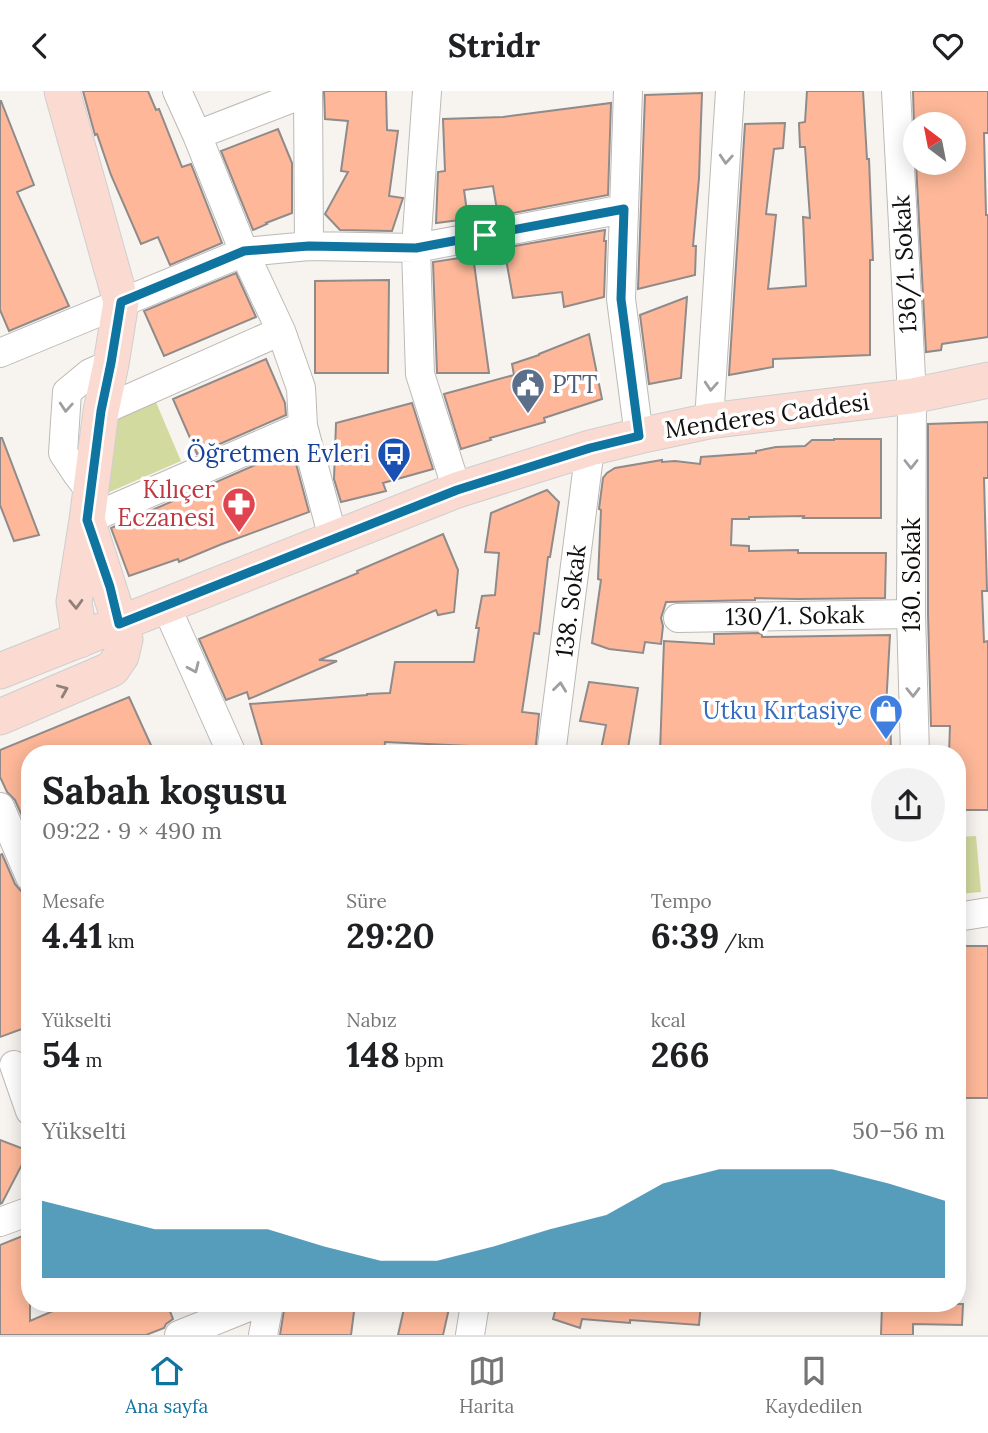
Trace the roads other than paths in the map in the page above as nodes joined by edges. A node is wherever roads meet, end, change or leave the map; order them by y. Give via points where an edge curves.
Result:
1 (62, 91) edge
2 (177, 91) edge
3 (427, 91) edge
4 (628, 91) edge
5 (730, 91) edge
6 (896, 91) edge
7 (197, 135) junction
8 (624, 209) junction
9 (309, 246) junction
10 (416, 248) junction
11 (244, 251) junction
12 (121, 302) junction
13 (281, 331) junction
14 (0, 353) edge
15 (111, 363) junction
16 (988, 380) edge
17 (912, 396) junction
18 (101, 411) junction
19 (709, 421) junction
20 (303, 426) junction
21 (639, 436) junction
22 (590, 448) junction
23 (457, 490) junction
24 (89, 505) junction
25 (333, 538) junction
26 (166, 606) junction
27 (911, 614) junction
28 (678, 618) dead end
29 (119, 624) junction
30 (80, 640) junction
31 (0, 671) edge
32 (0, 717) edge
33 (228, 745) edge
34 (552, 745) edge
35 (915, 745) edge
36 (0, 807) edge
37 (21, 856) edge
38 (988, 912) edge
39 (966, 916) edge
40 (14, 1064) edge
41 (21, 1085) edge
42 (21, 1214) edge
43 (0, 1222) edge
44 (237, 1312) edge
45 (267, 1312) edge
46 (474, 1312) edge
47 (179, 1335) edge
48 (263, 1335) edge
49 (470, 1335) edge

1 - 12 main road
2 - 7 street
3 - 10 street
4 - 8 street
5 -> 19 street
6 - 17 street, 136/1. Sokak
7 - 9 street via 308,92
7 - 11 street
8 - 10 street
8 - 21 street via 621,299
9 - 10 street
9 - 11 street
10 - 23 street via 420,374
11 - 12 street
11 - 13 street
12 - 14 street
12 - 15 main road
13 - 18 street
13 - 20 street via 301,387
15 - 18 main road
15 -> 24 street via 67,392 63,453
16 - 17 main road, Menderes Caddesi
17 - 19 main road, Menderes Caddesi
17 -> 27 street, 130. Sokak
18 - 24 main road
19 - 21 main road, Menderes Caddesi
20 - 24 street
20 - 25 street
21 - 22 main road, Menderes Caddesi
22 - 23 main road, Menderes Caddesi
34 -> 22 street, 138. Sokak
23 - 25 main road, Menderes Caddesi
24 - 29 main road
24 -> 30 main road via 74,602
25 - 26 main road, Menderes Caddesi
26 - 29 main road, Menderes Caddesi
26 -> 33 street
27 - 28 street, 130/1. Sokak
27 -> 35 street, 130. Sokak
29 - 30 main road, Menderes Caddesi
32 -> 29 main road via 112,669 125,639
30 - 31 main road, Menderes Caddesi
36 - 37 street
38 - 39 street
40 - 41 street
42 - 43 street
44 - 47 street
45 - 48 street
46 - 49 street

